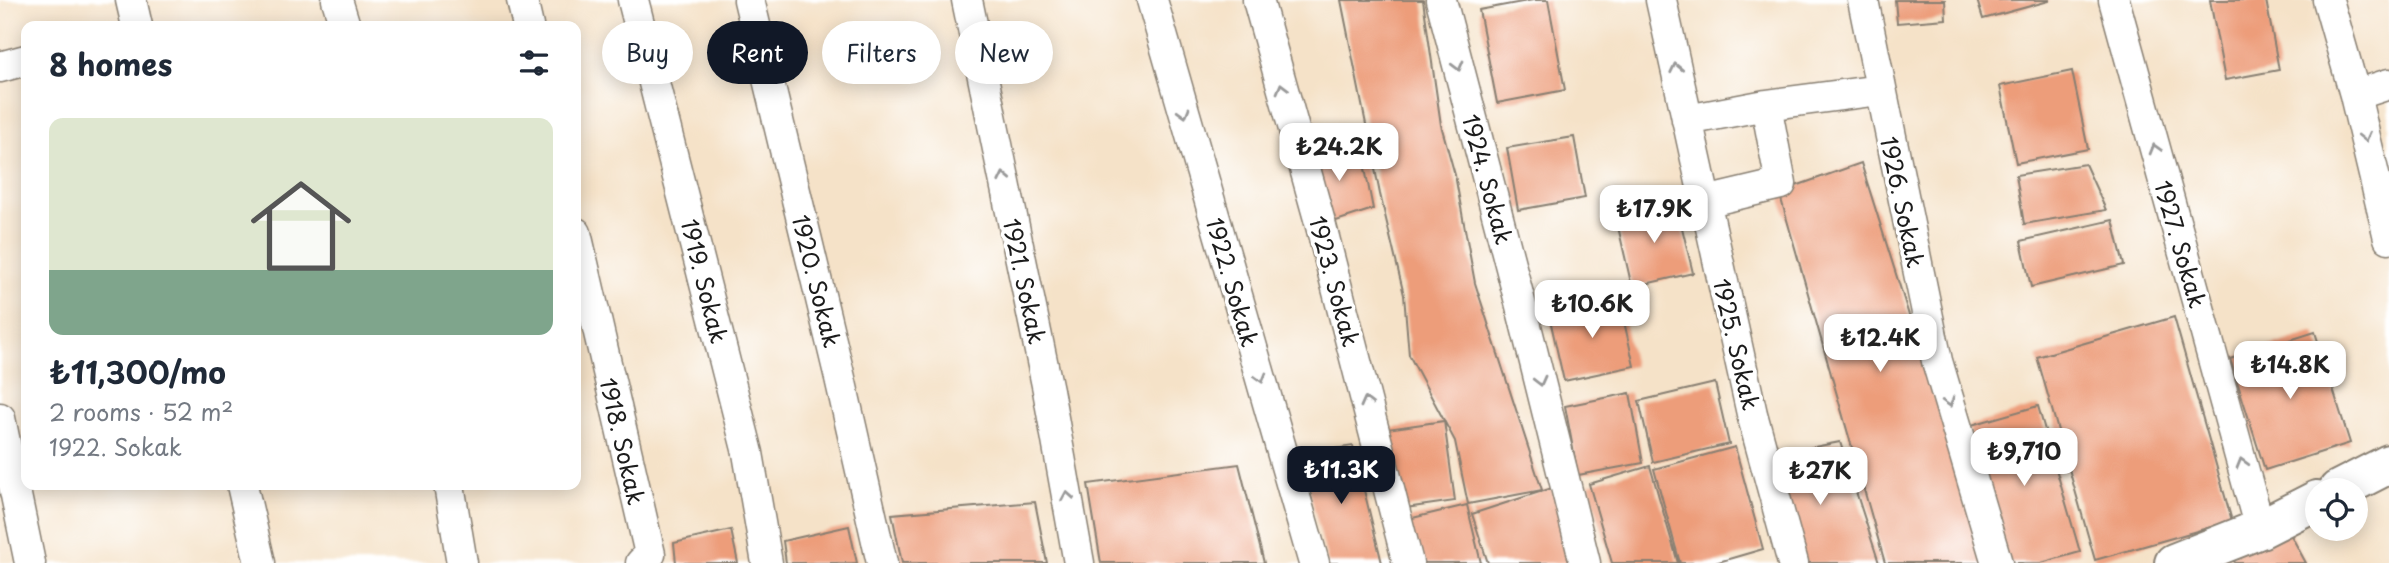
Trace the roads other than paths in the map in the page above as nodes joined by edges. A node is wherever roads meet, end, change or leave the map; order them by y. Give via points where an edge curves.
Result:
1 (131, 0) edge
2 (337, 0) edge
3 (522, 0) edge
4 (633, 0) edge
5 (749, 0) edge
6 (967, 0) edge
7 (1152, 0) edge
8 (1258, 0) edge
9 (1441, 0) edge
10 (1661, 0) edge
11 (1863, 0) edge
12 (2114, 0) edge
13 (2328, 0) edge
14 (136, 21) edge
15 (343, 21) edge
16 (527, 21) edge
17 (21, 61) edge
18 (0, 67) edge
19 (2389, 84) edge
20 (1880, 90) junction
21 (2355, 95) junction
22 (1766, 105) junction
23 (1687, 120) junction
24 (1705, 202) junction
25 (2389, 238) edge
26 (581, 255) edge
27 (0, 418) edge
28 (2389, 464) edge
29 (2362, 478) edge
30 (244, 490) edge
31 (450, 490) edge
32 (2305, 506) edge
33 (2260, 529) junction
34 (30, 563) edge
35 (260, 563) edge
36 (461, 563) edge
37 (641, 563) edge
38 (767, 563) edge
39 (882, 563) edge
40 (1079, 563) edge
41 (1314, 563) edge
42 (1408, 563) edge
43 (1585, 563) edge
44 (1793, 563) edge
45 (1997, 563) edge
46 (2174, 563) edge

1 - 14 street
2 - 15 street
3 - 16 street
4 - 38 street, 1919. Sokak via 748,453
5 - 39 street, 1920. Sokak
40 -> 6 street, 1921. Sokak
7 -> 41 street, 1922. Sokak
42 -> 8 street, 1923. Sokak
9 -> 43 street, 1924. Sokak
23 -> 10 street, 1925. Sokak
11 - 20 street, 1926. Sokak
33 -> 12 street, 1927. Sokak
13 - 21 street
17 - 18 street
19 - 21 street
20 - 22 street
20 -> 45 street, 1926. Sokak via 1937,360
21 -> 25 street
22 - 23 street
22 - 24 street via 1781,184
23 - 24 street, 1925. Sokak
24 - 44 street, 1925. Sokak via 1752,414
26 - 37 street, 1918. Sokak via 650,554
27 - 34 street
28 - 29 street
30 - 35 street
31 - 36 street
32 - 33 street
33 - 46 street

